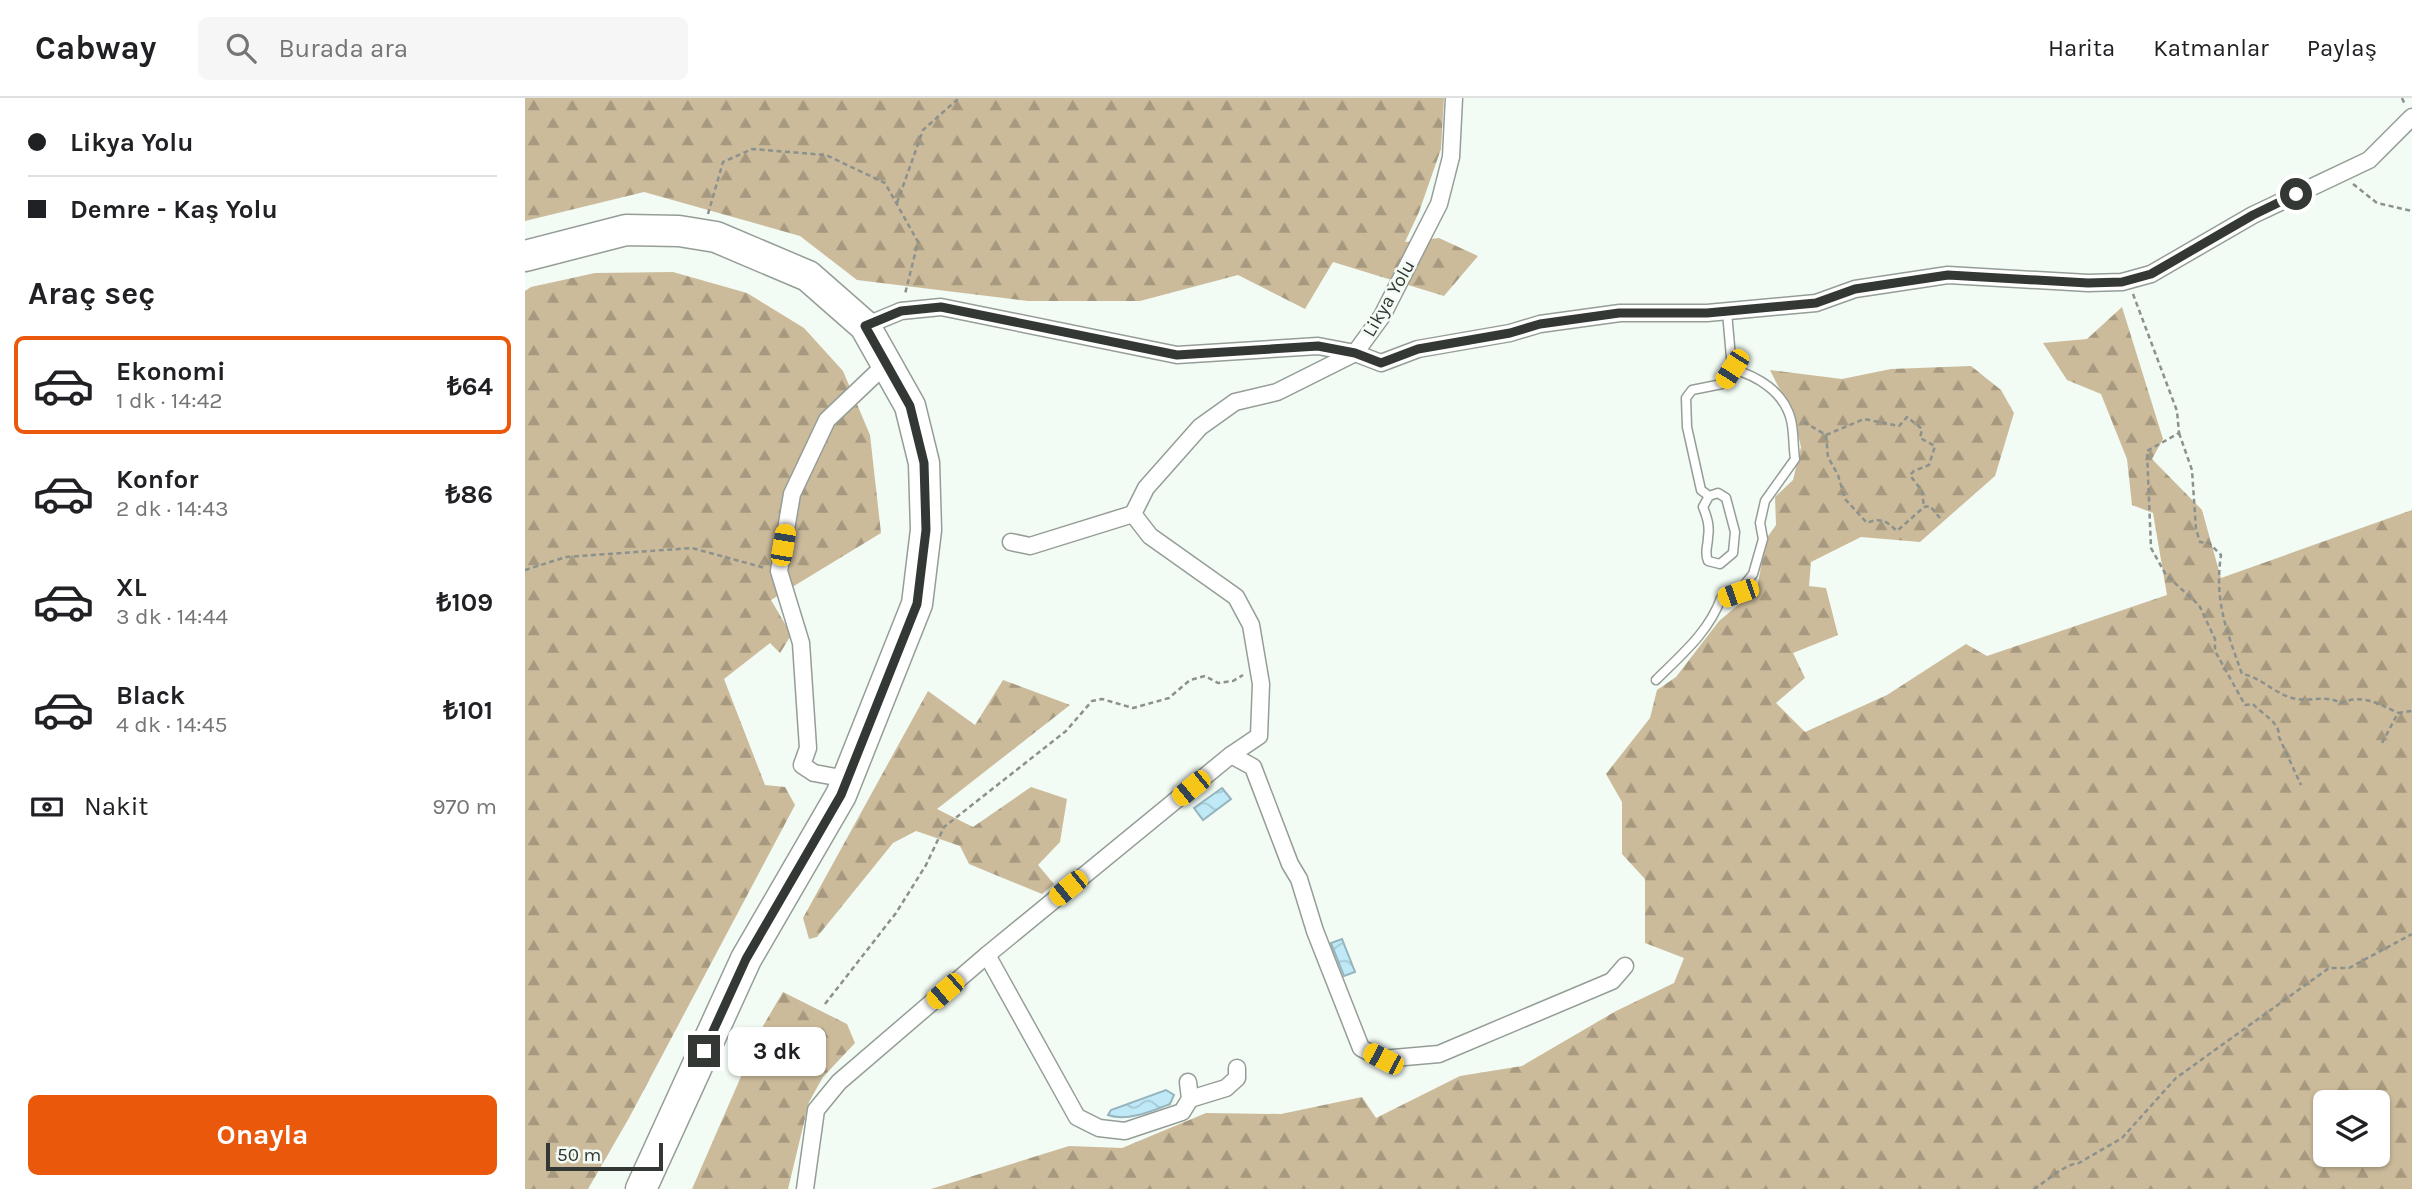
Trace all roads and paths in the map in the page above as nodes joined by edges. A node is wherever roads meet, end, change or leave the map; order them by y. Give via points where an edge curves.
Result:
1 (959, 98) edge
2 (1454, 98) edge
3 (2412, 117) edge
4 (2339, 174) junction
5 (897, 204) junction
6 (2412, 212) edge
7 (702, 235) junction
8 (525, 256) edge
9 (2129, 281) junction
10 (901, 311) junction
11 (1727, 312) junction
12 (865, 326) junction
13 (1355, 353) junction
14 (886, 364) junction
15 (1732, 369) junction
16 (1791, 419) junction
17 (2179, 433) junction
18 (1826, 435) junction
19 (1709, 496) junction
20 (1924, 507) junction
21 (1133, 514) junction
22 (1940, 518) dead end
23 (1011, 542) dead end
24 (525, 570) edge
25 (779, 571) junction
26 (1258, 665) junction
27 (1656, 680) dead end
28 (2412, 711) edge
29 (2398, 713) junction
30 (2382, 743) dead end
31 (1231, 755) junction
32 (847, 779) junction
33 (2301, 785) dead end
34 (2412, 934) edge
35 (987, 955) junction
36 (1625, 966) dead end
37 (825, 1004) dead end
38 (1237, 1068) dead end
39 (1188, 1082) dead end
40 (1190, 1099) junction
41 (641, 1189) edge
42 (805, 1189) edge
43 (2033, 1189) edge

1 - 5 path via 923,131
2 - 13 street, Likya Yolu via 1451,157 1439,204 1382,316
3 - 4 street, Likya Yolu via 2368,160
4 - 6 path via 2377,203
4 - 9 street, Likya Yolu via 2253,215 2151,274
5 - 7 path via 885,183 826,155 752,149 723,162
5 - 10 path via 918,242
7 - 8 highway via 627,230
7 - 12 highway via 808,276
9 - 11 street, Likya Yolu via 1948,275 1855,289 1816,303
9 - 17 path via 2177,411
10 - 12 street
10 - 13 street via 941,307 1177,355 1318,346
11 - 13 street, Likya Yolu via 1619,313 1540,324 1418,349 1381,363
11 - 15 lane
12 - 14 highway
13 - 21 street via 1277,392 1226,408 1200,427 1146,488
14 - 25 street via 827,420 792,494
14 - 32 highway via 910,406 924,463 926,530 917,604
15 - 16 lane via 1778,394
15 - 19 lane via 1721,384 1692,390 1686,398 1687,426 1701,490
16 - 18 path via 1809,423
16 - 27 lane via 1794,458 1765,501 1760,523 1763,539 1753,574 1738,593 1721,598 1716,613 1694,642
17 - 29 path via 2192,470 2200,542 2209,543 2221,555 2221,614 2242,674 2297,699 2332,698 2341,704 2354,697
17 - 33 path via 2147,451 2151,548 2166,575 2199,605 2215,639 2215,651 2245,705 2253,704 2280,729 2279,737
18 - 20 path via 1828,457 1845,499 1867,523 1885,520 1896,531
18 - 20 path via 1864,419 1899,426 1907,417 1922,429 1920,438 1935,446 1929,465 1910,475
19 - 19 lane via 1717,493 1726,498 1735,532 1733,553 1720,564 1709,561 1705,553 1709,519 1703,507
20 - 22 path via 1930,506
21 - 23 street via 1030,546
21 - 26 street via 1150,536 1237,597 1251,625
24 - 25 path via 566,557 692,548
25 - 32 street via 801,643 809,748 802,765 814,773
26 - 31 street via 1259,736
26 - 37 path via 1233,681 1218,683 1205,676 1190,680 1168,698 1133,708 1102,699 1092,701 1066,731 944,827 895,913
28 - 29 path
29 - 30 path
31 - 35 street
31 - 36 street via 1253,767 1361,1048 1383,1059 1439,1054 1612,981
32 - 41 highway via 746,959
34 - 43 path via 2349,968 2329,968 2176,1078 2122,1138
35 - 40 street via 1077,1117 1099,1128 1125,1131 1182,1112
35 - 42 street via 839,1082 816,1110
38 - 40 street via 1237,1078 1226,1088
39 - 40 street

